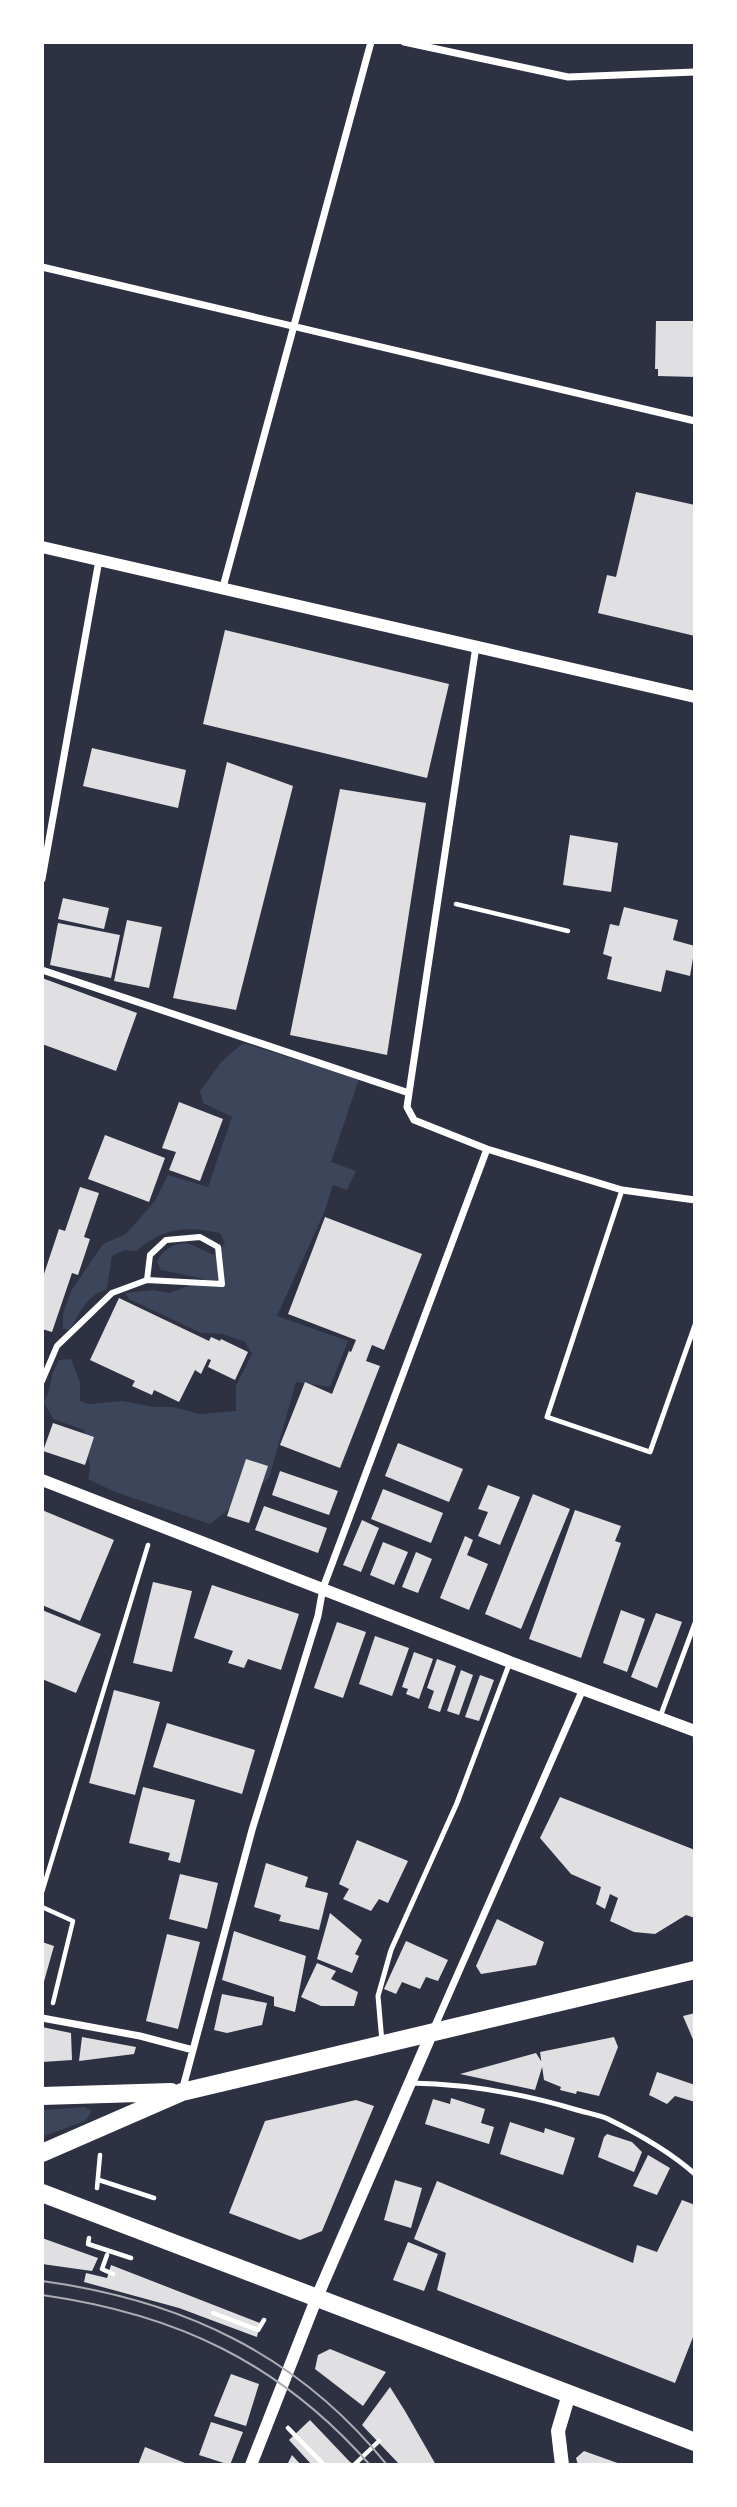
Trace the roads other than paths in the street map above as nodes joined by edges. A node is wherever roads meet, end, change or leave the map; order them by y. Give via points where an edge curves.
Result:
1 (371, 42) edge
2 (404, 42) edge
3 (695, 72) edge
4 (42, 267) edge
5 (293, 328) junction
6 (695, 421) edge
7 (42, 547) edge
8 (99, 560) junction
9 (223, 587) junction
10 (476, 646) junction
11 (695, 697) edge
12 (42, 879) edge
13 (42, 970) edge
14 (409, 1093) junction
15 (487, 1149) junction
16 (622, 1190) junction
17 (695, 1200) edge
18 (147, 1280) junction
19 (695, 1325) edge
20 (42, 1381) edge
21 (42, 1480) edge
22 (323, 1588) junction
23 (695, 1623) edge
24 (510, 1662) junction
25 (583, 1689) junction
26 (660, 1717) junction
27 (695, 1731) edge
28 (695, 1970) edge
29 (45, 2019) edge
30 (432, 2032) junction
31 (382, 2046) junction
32 (193, 2050) junction
33 (411, 2083) junction
34 (182, 2092) junction
35 (42, 2096) edge
36 (42, 2153) edge
37 (695, 2174) edge
38 (42, 2193) edge
39 (317, 2297) junction
40 (569, 2394) junction
41 (695, 2442) edge
42 (251, 2465) edge
43 (562, 2465) edge

1 - 5 street
2 - 3 street via 568,77
4 - 5 street
5 - 6 street
5 - 9 street
7 - 8 street
8 - 9 street
8 - 12 street
9 - 10 street
10 - 11 street
10 - 14 street
13 - 14 street
14 - 15 street via 407,1107 414,1120
15 - 16 street
15 - 22 street
16 - 17 street
16 - 19 lane via 547,1418 650,1452
18 - 18 street via 222,1284 218,1247 200,1237 166,1240 150,1255
18 - 20 street via 112,1293 57,1346
21 - 22 street
22 - 24 street
22 - 32 street
23 - 26 lane
24 - 25 street
24 - 31 lane via 457,1803 391,1950 378,1996
25 - 26 street
25 - 30 street
26 - 27 street
28 - 30 main road
29 - 32 street
30 - 31 main road
30 - 33 street
31 - 34 main road
32 - 34 street
33 - 37 lane via 471,2088 606,2118
33 - 39 street
34 - 35 main road
34 - 36 main road
38 - 39 main road
39 - 40 main road
39 - 42 street
40 - 41 main road
40 - 43 main road via 558,2431

